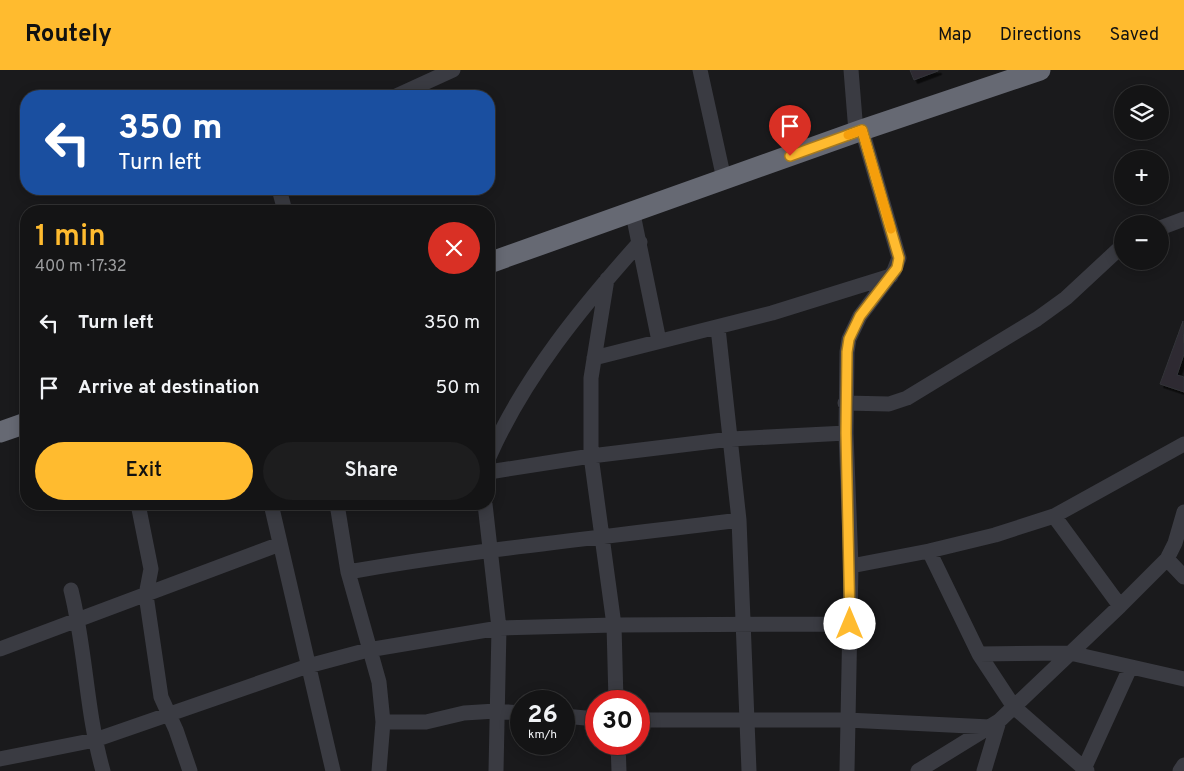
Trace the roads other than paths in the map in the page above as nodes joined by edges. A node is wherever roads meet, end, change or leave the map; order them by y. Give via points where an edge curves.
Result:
1 (421, 70) edge
2 (453, 70) edge
3 (700, 70) edge
4 (851, 70) edge
5 (1040, 70) edge
6 (404, 90) edge
7 (409, 90) edge
8 (859, 131) junction
9 (724, 179) junction
10 (633, 214) junction
11 (1184, 219) edge
12 (1169, 225) edge
13 (640, 242) junction
14 (1114, 253) edge
15 (495, 261) edge
16 (891, 276) junction
17 (607, 279) junction
18 (718, 328) junction
19 (659, 341) junction
20 (594, 358) junction
21 (845, 403) junction
22 (20, 425) edge
23 (0, 432) edge
24 (846, 433) junction
25 (731, 439) junction
26 (1184, 444) edge
27 (495, 446) edge
28 (591, 456) junction
29 (495, 471) edge
30 (139, 510) edge
31 (272, 510) edge
32 (338, 510) edge
33 (486, 510) edge
34 (1184, 512) edge
35 (1054, 516) junction
36 (739, 520) junction
37 (604, 538) junction
38 (280, 544) junction
39 (490, 549) junction
40 (929, 551) junction
41 (1167, 559) junction
42 (851, 566) junction
43 (348, 572) junction
44 (1184, 576) edge
45 (71, 590) dead end
46 (146, 596) junction
47 (1120, 606) junction
48 (79, 621) junction
49 (743, 624) junction
50 (850, 624) junction
51 (614, 625) junction
52 (499, 628) junction
53 (0, 649) edge
54 (368, 650) junction
55 (1070, 653) junction
56 (979, 654) junction
57 (308, 666) junction
58 (1130, 668) junction
59 (1184, 679) edge
60 (616, 690) edge
61 (1014, 707) junction
62 (496, 711) junction
63 (510, 712) edge
64 (168, 715) junction
65 (650, 720) edge
66 (847, 720) junction
67 (383, 722) junction
68 (748, 722) junction
69 (994, 724) junction
70 (94, 740) junction
71 (618, 755) edge
72 (0, 759) edge
73 (1184, 765) edge
74 (1085, 770) edge
75 (104, 771) edge
76 (190, 771) edge
77 (334, 771) edge
78 (379, 771) edge
79 (496, 771) edge
80 (619, 771) edge
81 (749, 771) edge
82 (847, 771) edge
83 (918, 771) edge
84 (984, 771) edge
85 (1180, 771) edge

1 - 6 street
2 - 7 street
3 - 9 street
4 - 8 street
5 - 8 highway
8 - 9 highway
8 - 16 street via 899,258
9 - 10 highway
10 - 13 street
10 - 15 highway
11 - 12 street
13 - 17 street
13 - 19 street
14 - 21 street via 1066,298 1037,319 906,398 889,404
16 - 18 street
16 - 21 street via 866,306 849,339
17 - 20 street
17 - 27 street via 527,385
18 - 19 street
18 - 25 street
19 - 20 street
20 - 28 street via 590,403
21 - 24 street
22 - 23 highway
24 - 25 street
24 - 42 street
25 - 28 street
25 - 36 street
26 - 35 street
28 - 29 street
28 - 37 street
30 - 46 street via 151,569
31 - 38 street
32 - 43 street
33 - 39 street
34 - 41 street
35 - 40 street
35 - 47 street
36 - 37 street
36 - 49 street
37 - 39 street
37 - 51 street
38 - 46 street
38 - 57 street
39 - 43 street
39 - 52 street
40 - 42 street
40 - 56 street
41 - 44 street
41 - 47 street
42 - 50 street
43 - 54 street
45 - 48 street
46 - 48 street
46 - 64 street via 161,697
47 - 55 street
48 - 53 street
48 - 70 street
49 - 50 street
49 - 51 street
49 - 68 street
50 - 66 street
51 - 52 street
51 - 60 street
52 - 54 street
52 - 62 street
54 - 57 street
54 - 67 street via 379,682
55 - 56 street
55 - 58 street
55 - 61 street
56 - 61 street
57 - 64 street
57 - 77 street
58 - 59 street
58 - 74 street
61 - 69 street
61 - 74 street
62 - 63 street
62 - 67 street via 464,713 426,722
62 - 79 street
64 - 70 street
64 - 76 street
65 - 68 street
66 - 68 street
66 - 69 street
66 - 82 street
67 - 78 street
68 - 81 street
69 - 83 street
69 - 84 street
70 - 72 street
70 - 75 street
71 - 80 street
73 - 85 street

